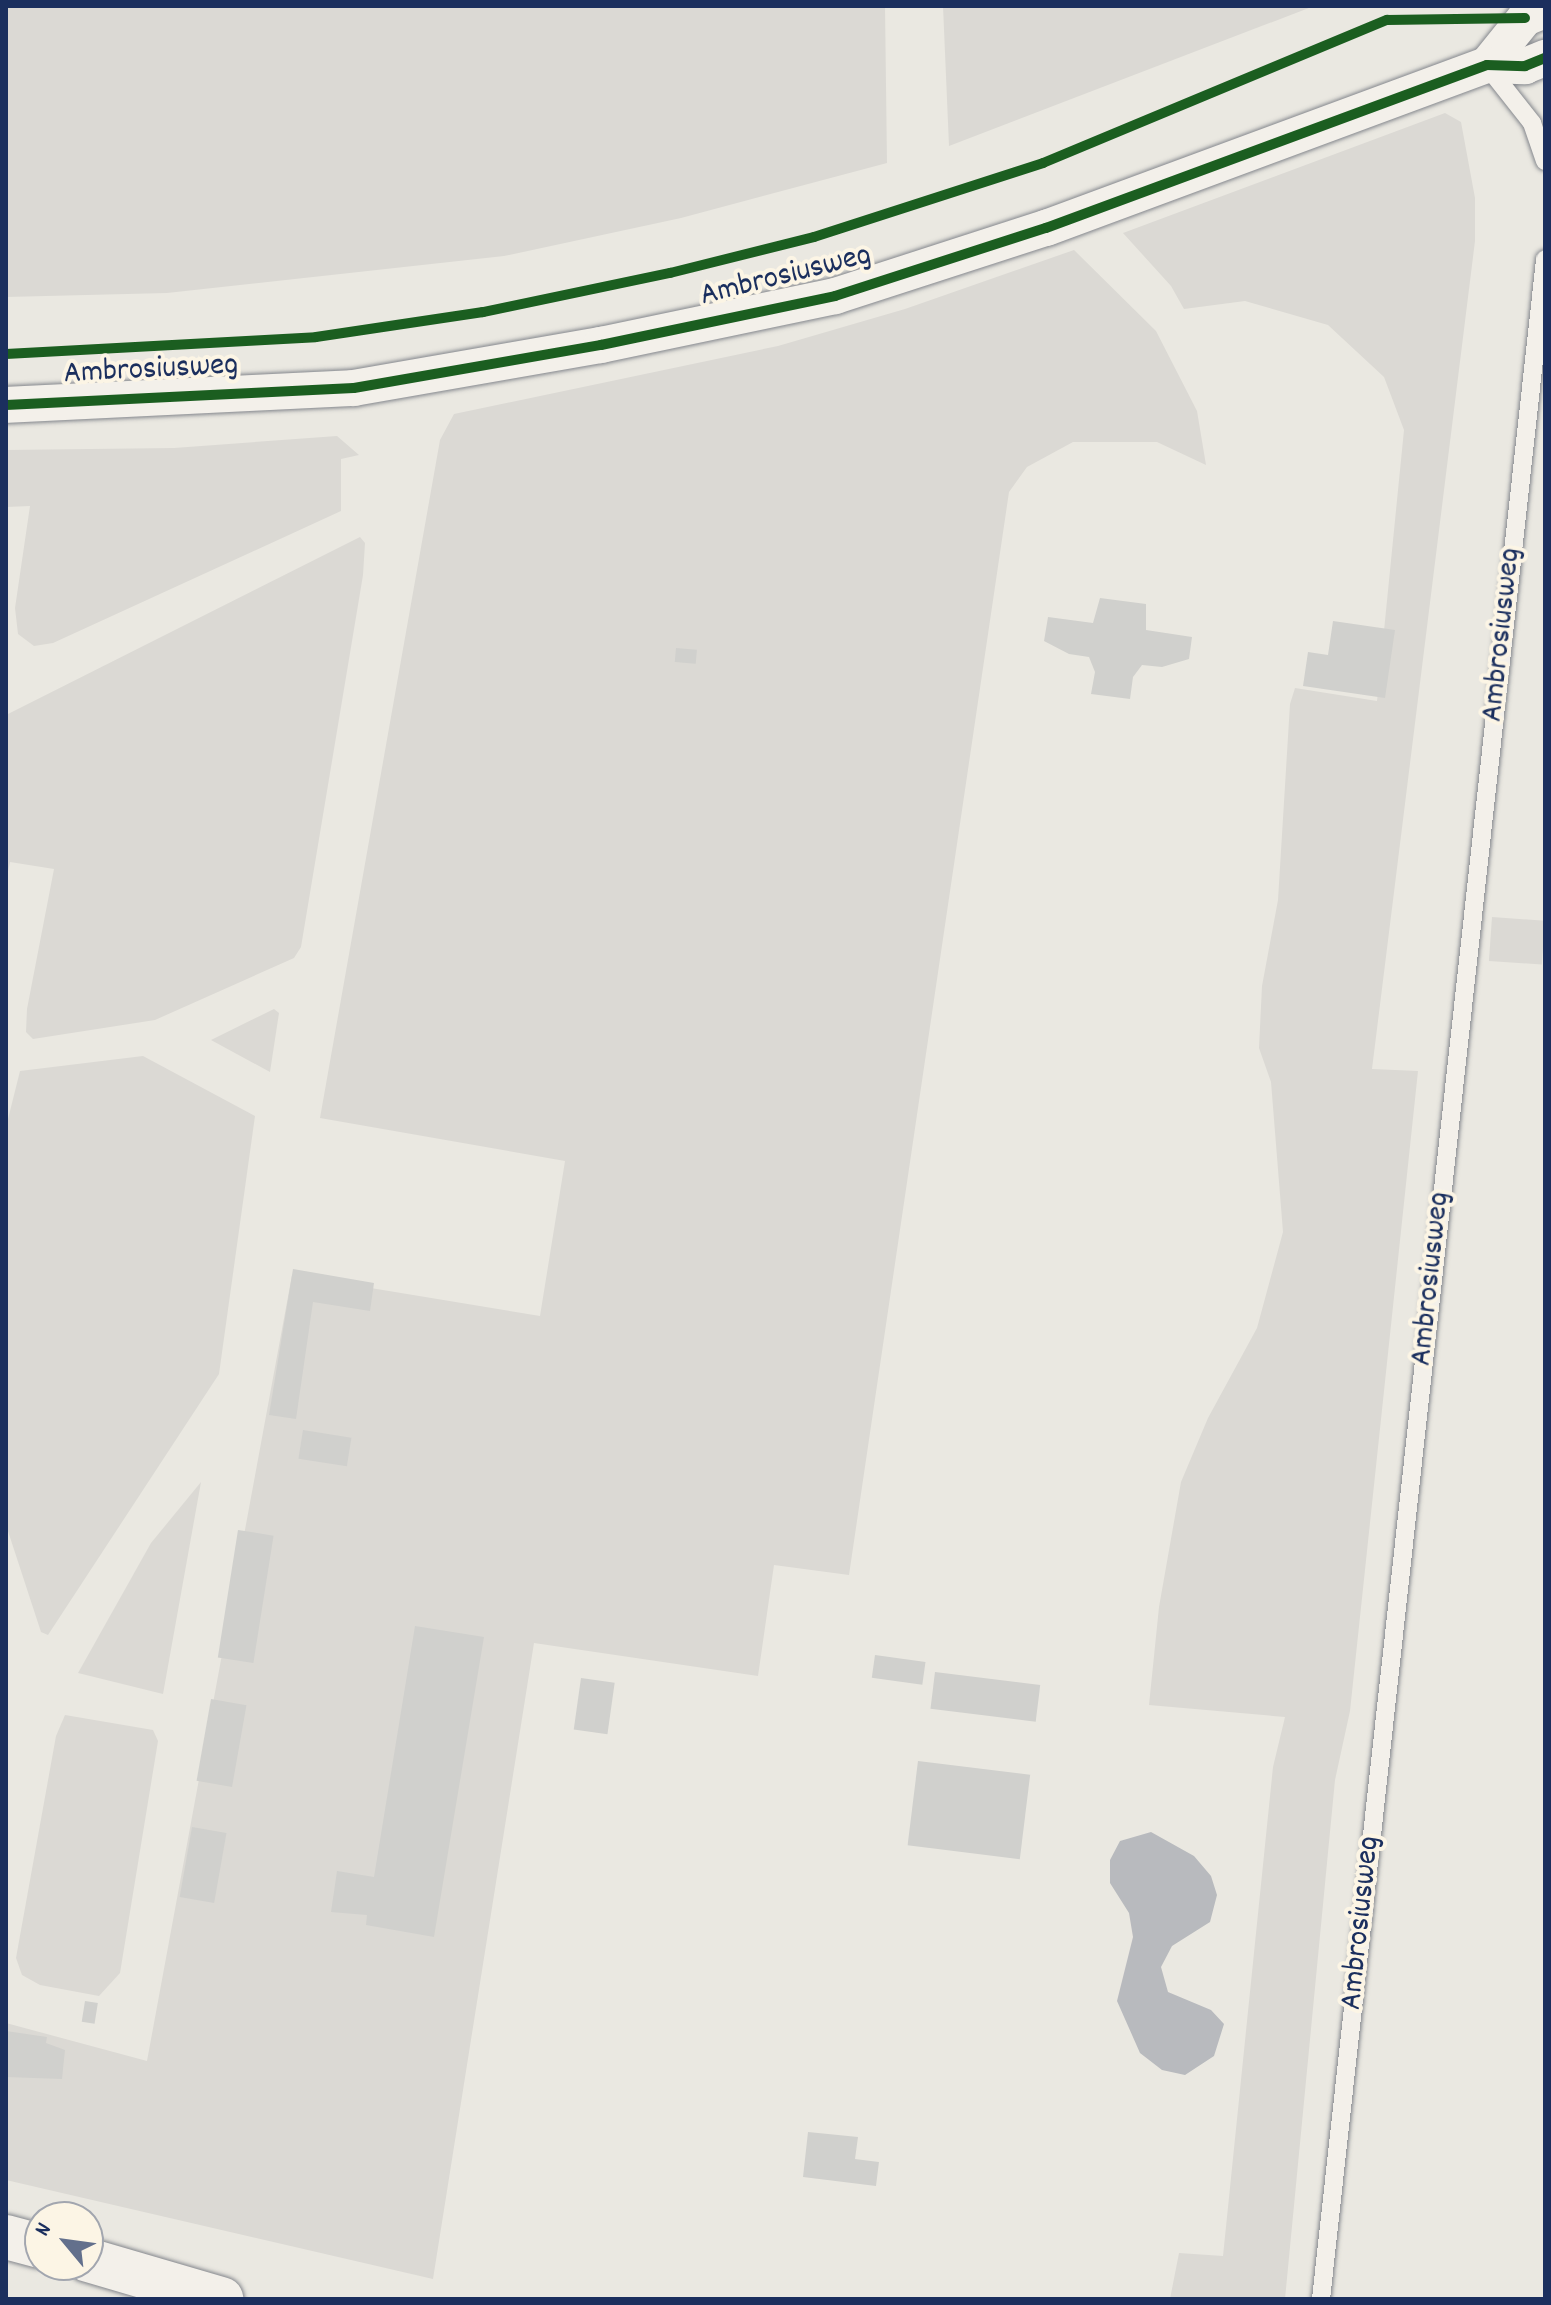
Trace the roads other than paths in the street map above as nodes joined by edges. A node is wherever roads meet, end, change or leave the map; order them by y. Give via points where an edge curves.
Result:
1 (1545, 10) edge
2 (1545, 58) edge
3 (1487, 65) junction
4 (1538, 124) edge
5 (1545, 161) edge
6 (1545, 259) edge
7 (6, 405) edge
8 (104, 2265) edge
9 (221, 2299) edge
10 (1321, 2299) edge

1 - 3 street via 1525,18
2 - 3 street, Ambrosiusweg via 1525,66
3 - 4 lane
3 - 7 street, Ambrosiusweg via 1046,228 835,296 601,345 354,388
4 - 5 lane
6 - 10 lane, Ambrosiusweg
8 - 9 highway

